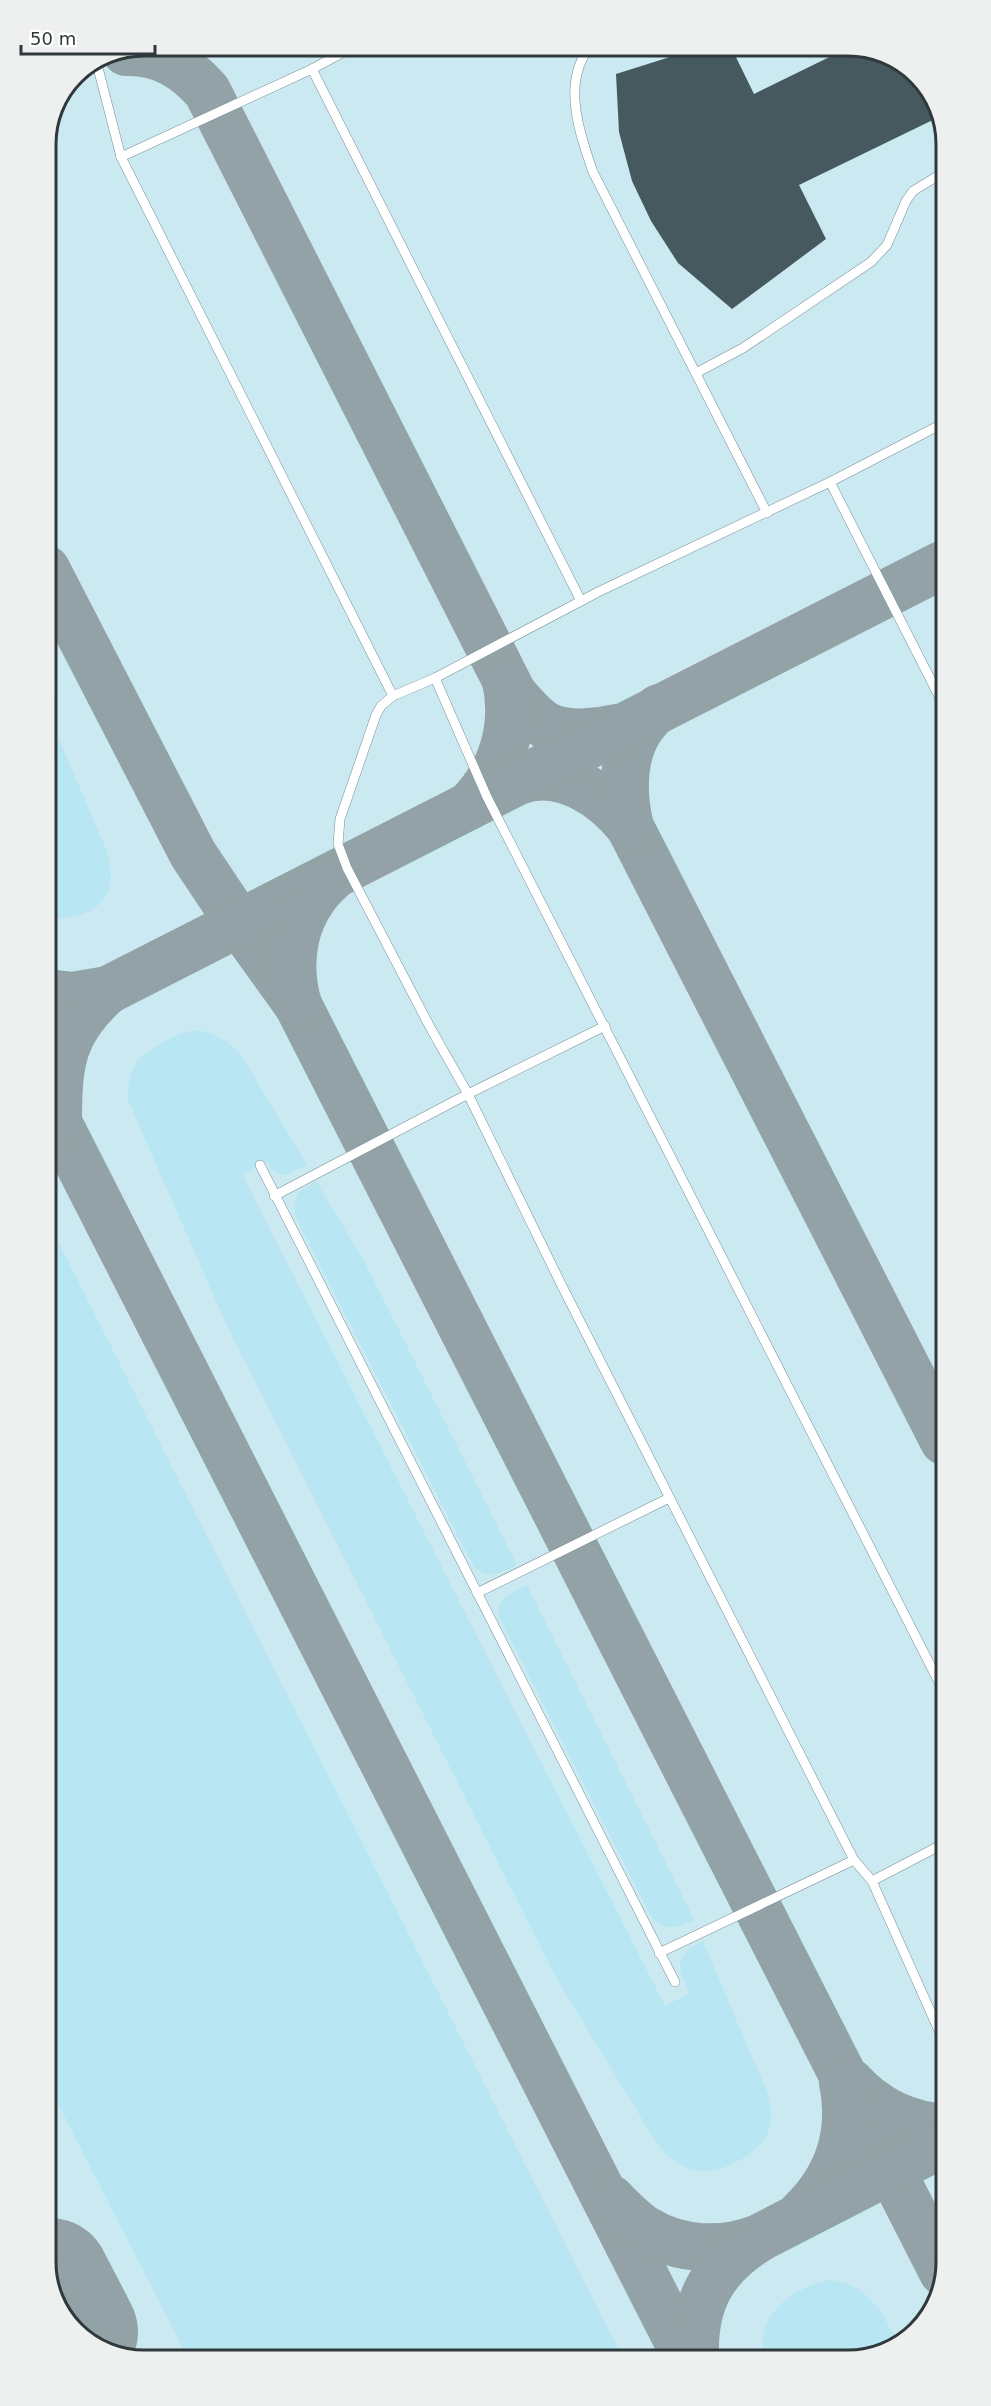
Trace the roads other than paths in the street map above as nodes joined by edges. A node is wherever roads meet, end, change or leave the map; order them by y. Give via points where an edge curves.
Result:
1 (338, 55) edge
2 (585, 56) edge
3 (98, 68) edge
4 (312, 69) junction
5 (121, 157) junction
6 (936, 177) edge
7 (696, 373) junction
8 (936, 427) edge
9 (830, 482) junction
10 (767, 513) junction
11 (581, 601) junction
12 (435, 678) junction
13 (936, 690) edge
14 (393, 696) junction
15 (605, 1026) junction
16 (468, 1094) junction
17 (260, 1165) dead end
18 (274, 1196) junction
19 (669, 1498) junction
20 (477, 1593) junction
21 (936, 1676) edge
22 (936, 1848) edge
23 (854, 1860) junction
24 (872, 1881) junction
25 (659, 1953) junction
26 (675, 1982) dead end
27 (936, 2024) edge

1 - 4 lane
2 - 7 lane via 576,80 578,123 593,172
3 - 5 lane
4 - 5 lane
4 - 11 lane
5 - 14 lane
6 - 7 lane via 913,191 888,245 871,262 743,348
7 - 10 lane
8 - 9 lane
9 - 10 lane
9 - 13 lane
10 - 11 lane
11 - 12 lane
12 - 14 lane
12 - 15 lane via 487,797
14 - 16 lane via 376,715 340,819 338,844
15 - 16 lane
15 - 21 lane
16 - 18 lane
16 - 19 lane
17 - 18 lane
18 - 20 lane
19 - 20 lane
19 - 23 lane
20 - 25 lane
22 - 24 lane
23 - 24 lane
23 - 25 lane
24 - 27 lane
25 - 26 lane

